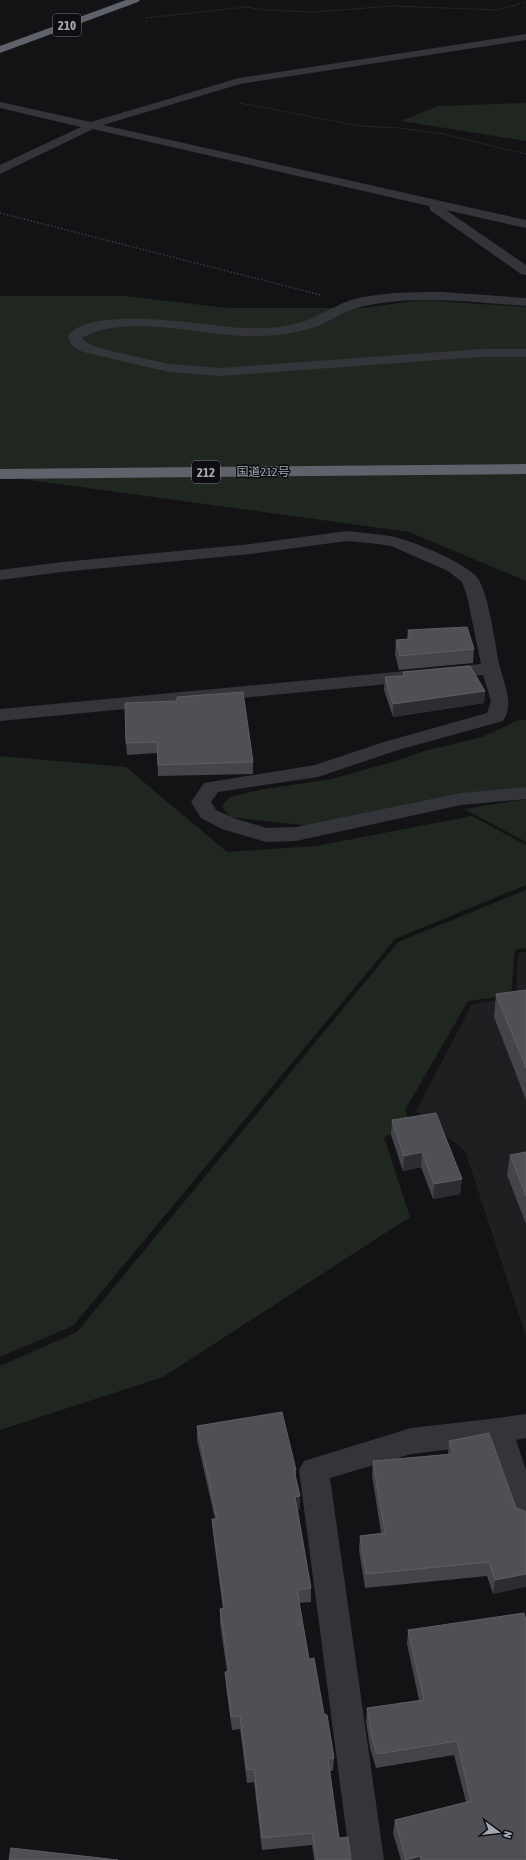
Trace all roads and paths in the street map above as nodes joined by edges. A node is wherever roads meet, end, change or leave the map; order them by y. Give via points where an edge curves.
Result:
1 (135, 0) edge
2 (526, 2) edge
3 (141, 19) dead end
4 (526, 37) edge
5 (0, 50) edge
6 (197, 94) junction
7 (0, 106) edge
8 (94, 125) junction
9 (526, 154) edge
10 (0, 170) edge
11 (425, 201) junction
12 (0, 213) edge
13 (526, 224) edge
14 (526, 271) edge
15 (526, 302) edge
16 (356, 303) junction
17 (526, 353) edge
18 (526, 469) edge
19 (0, 474) edge
20 (0, 575) edge
21 (491, 669) junction
22 (0, 715) edge
23 (526, 792) edge
24 (512, 1429) edge
25 (526, 1512) edge
26 (367, 1860) edge

1 - 5 highway, 210
2 - 3 path via 497,10 393,6 313,12 246,7
4 - 6 street via 239,81
6 - 8 street
6 - 9 path via 359,126 443,134
7 - 8 street
8 - 10 street
8 - 11 street
11 - 13 street
11 - 14 street
12 - 16 path
15 - 16 street via 410,296
16 - 17 street via 312,323 277,331 243,332 144,323 100,324 82,330 75,336 76,342 88,349 117,357 169,368 221,372 481,353
18 - 19 highway, 国道212号 / 212
20 - 21 street via 251,549 348,536 395,542 454,567 470,580 476,596
21 - 22 street
21 - 23 street via 500,701 496,717 391,746 318,771 211,788 201,802 208,814 229,824 266,835 296,834 461,799
24 - 25 street
24 - 26 street via 411,1440 314,1470

